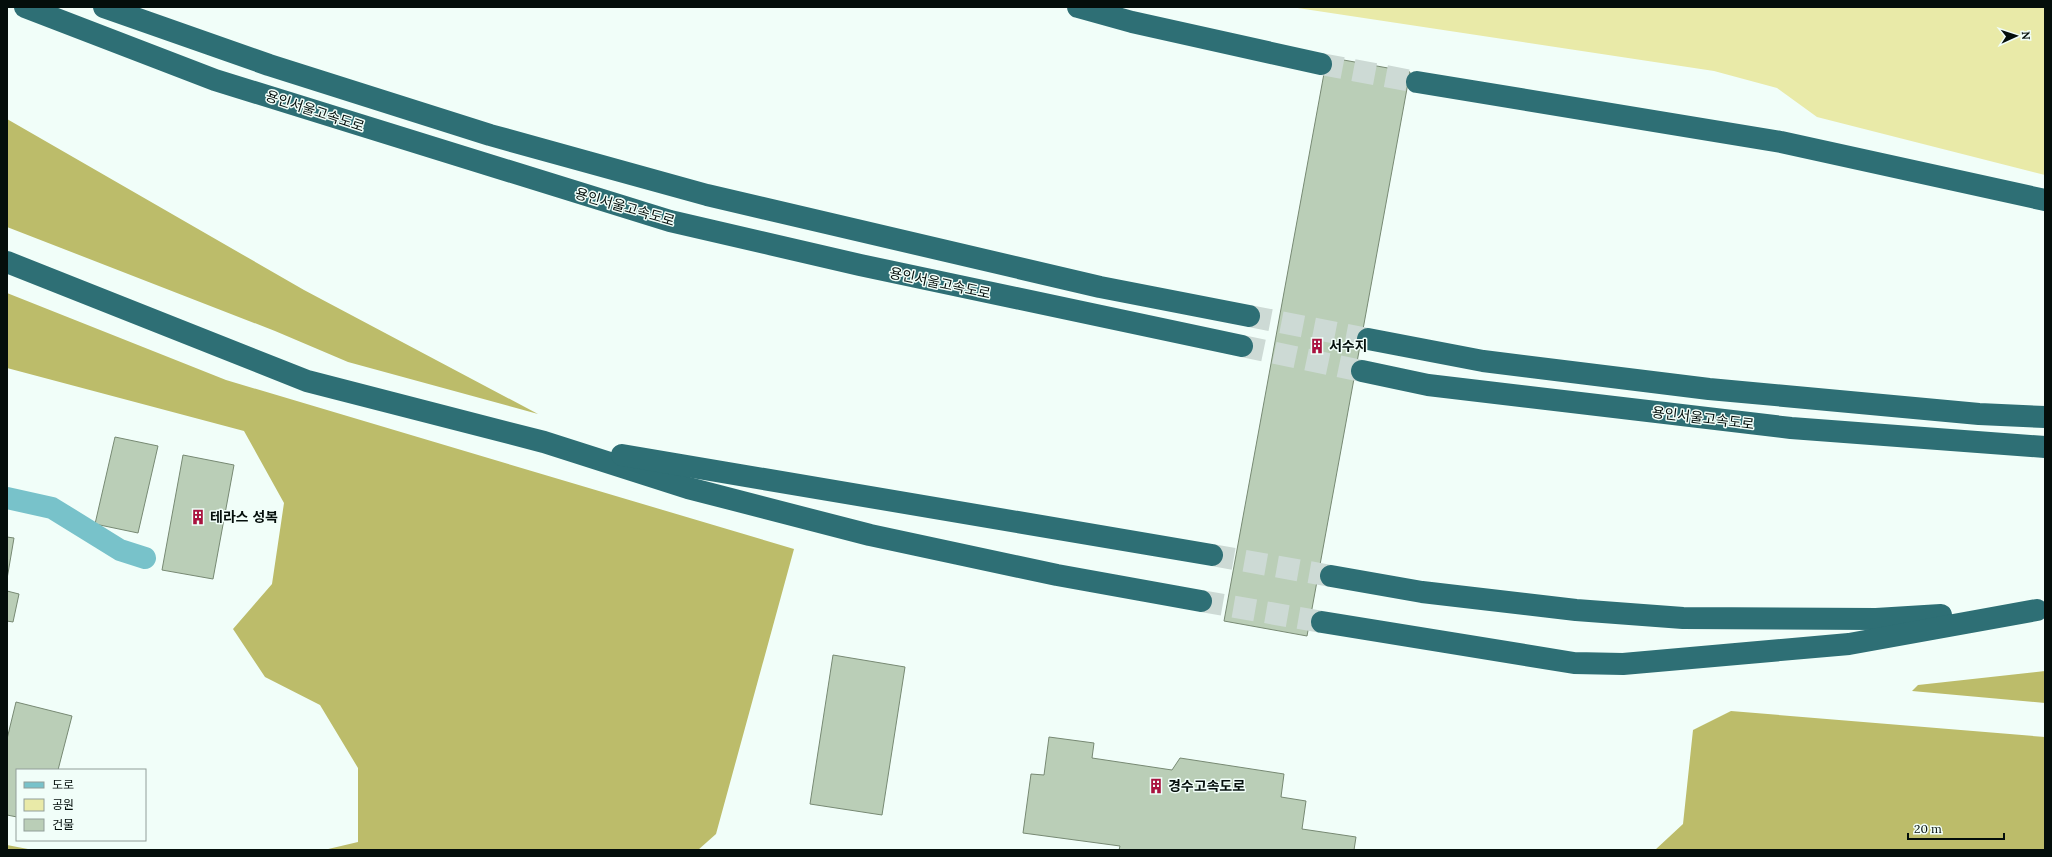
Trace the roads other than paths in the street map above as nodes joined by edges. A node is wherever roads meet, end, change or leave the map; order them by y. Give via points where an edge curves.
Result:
1 (25, 7) edge
2 (104, 7) edge
3 (1078, 7) edge
4 (1321, 64) tunnel mouth
5 (1417, 82) tunnel mouth
6 (2045, 200) edge
7 (7, 262) edge
8 (1249, 316) tunnel mouth
9 (1368, 339) tunnel mouth
10 (1242, 346) tunnel mouth
11 (1362, 371) tunnel mouth
12 (2045, 417) edge
13 (544, 442) junction
14 (2045, 447) edge
15 (7, 498) edge
16 (1212, 555) tunnel mouth
17 (145, 558) dead end
18 (1331, 576) tunnel mouth
19 (1201, 601) tunnel mouth
20 (2041, 610) edge
21 (1322, 622) tunnel mouth

1 - 10 highway, 용인서울고속도로 via 215,80 670,221 890,272
2 - 8 highway via 269,65 490,134 700,193 1100,287
3 - 4 highway via 1132,22
5 - 6 highway via 1781,142
7 - 13 highway via 308,381
9 - 12 highway, 용인서울고속도로 via 1483,361 1701,388 1979,414
11 - 14 highway, 용인서울고속도로 via 1428,384 1791,428
13 - 16 highway
13 - 19 highway via 688,488 870,535 1057,575
15 - 17 street via 52,508 120,550
18 - 20 highway via 1437,594 1576,610 1683,618 1876,619
20 - 21 highway via 1849,644 1622,664 1574,663

